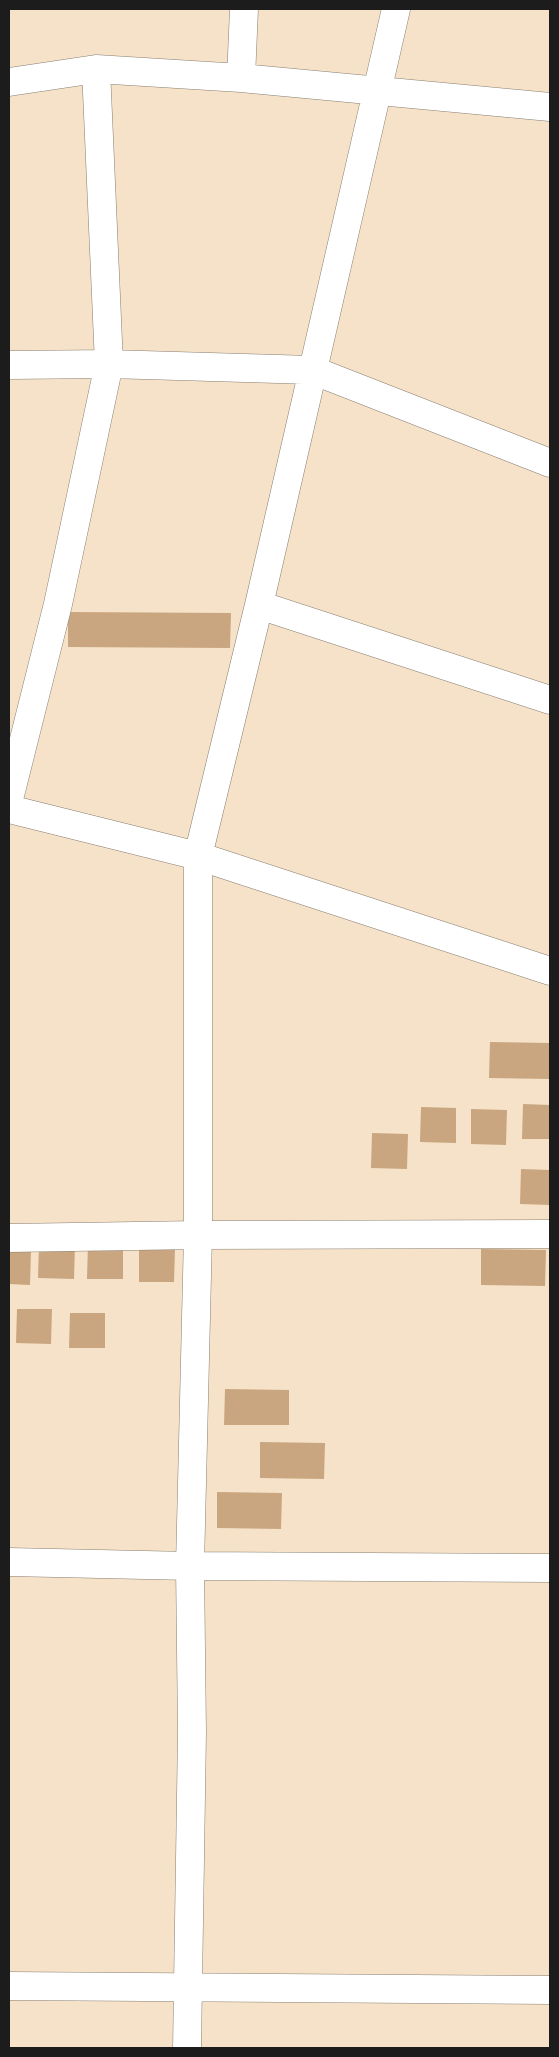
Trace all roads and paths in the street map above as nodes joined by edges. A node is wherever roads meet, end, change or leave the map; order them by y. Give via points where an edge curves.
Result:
1 (244, 9) edge
2 (396, 9) edge
3 (96, 69) junction
4 (241, 78) junction
5 (9, 82) edge
6 (378, 90) junction
7 (550, 107) edge
8 (109, 364) junction
9 (9, 365) edge
10 (312, 370) junction
11 (550, 463) edge
12 (259, 605) junction
13 (550, 700) edge
14 (9, 799) edge
15 (9, 809) edge
16 (198, 856) junction
17 (550, 971) edge
18 (550, 1234) edge
19 (198, 1235) junction
20 (9, 1238) edge
21 (9, 1562) edge
22 (190, 1566) junction
23 (550, 1568) edge
24 (9, 1986) edge
25 (186, 1988) junction
26 (550, 1990) edge
27 (186, 2048) edge

1 - 4 street
2 - 6 street
3 - 4 street
3 - 5 street
3 - 8 street
4 - 6 street
6 - 7 street
6 - 10 street
8 - 9 street
8 - 10 street
8 - 14 street via 58,604
10 - 11 street
10 - 12 street
12 - 13 street
12 - 16 street
15 - 16 street
16 - 17 street
16 - 19 street
18 - 19 street
19 - 20 street
19 - 22 street
21 - 22 street
22 - 23 street
22 - 25 street via 192,1732
24 - 25 street
25 - 26 street
25 - 27 street

